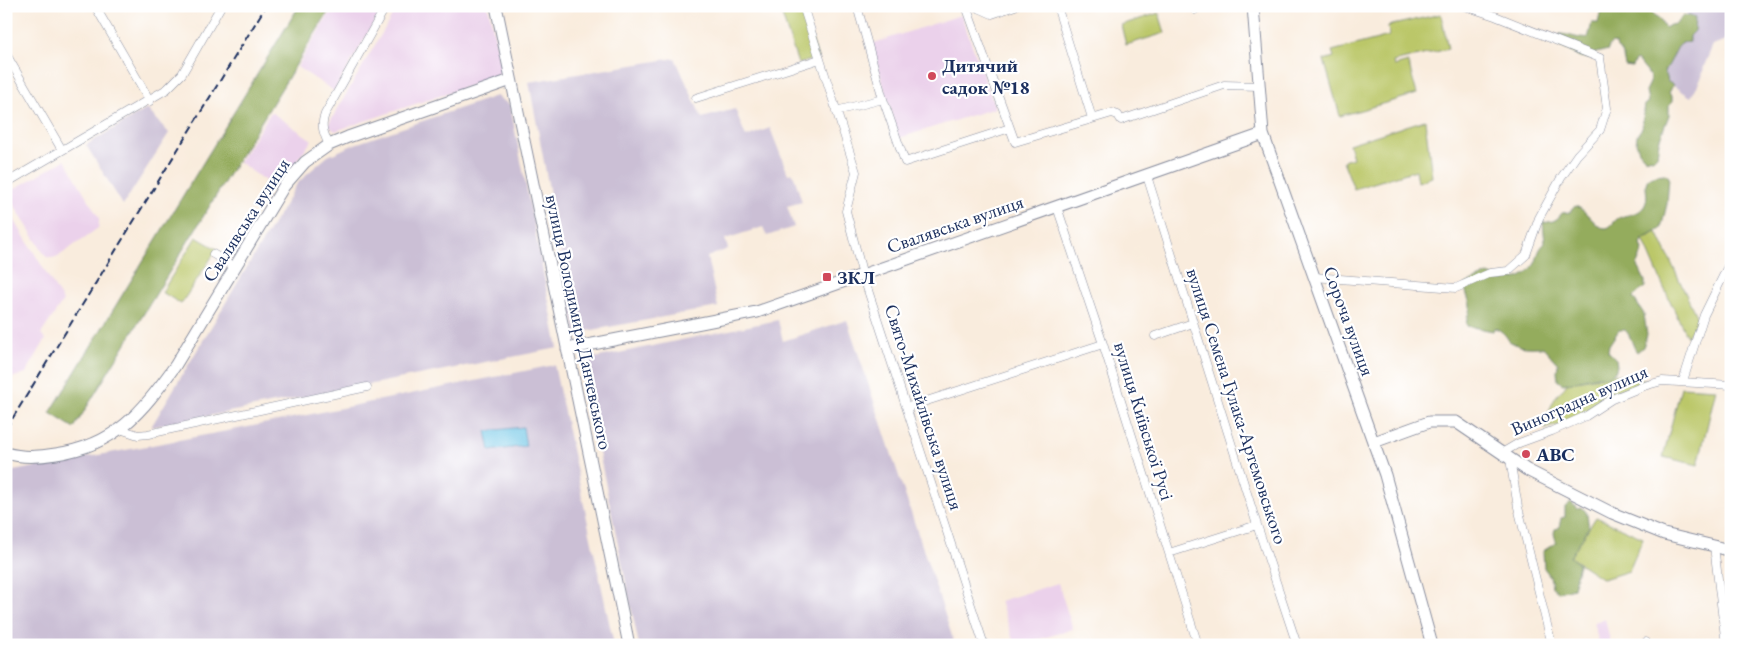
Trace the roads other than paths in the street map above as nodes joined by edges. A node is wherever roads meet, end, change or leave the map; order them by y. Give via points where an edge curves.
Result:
1 (95, 6) edge
2 (221, 6) edge
3 (386, 6) edge
4 (496, 6) edge
5 (804, 6) edge
6 (857, 6) edge
7 (966, 6) edge
8 (974, 6) edge
9 (1015, 6) edge
10 (1057, 6) edge
11 (1253, 6) edge
12 (1465, 6) edge
13 (6, 54) edge
14 (820, 59) junction
15 (511, 80) junction
16 (1259, 86) junction
17 (696, 98) dead end
18 (883, 99) junction
19 (150, 101) junction
20 (836, 111) junction
21 (1092, 118) junction
22 (1010, 128) junction
23 (1263, 134) junction
24 (329, 145) junction
25 (62, 150) junction
26 (1147, 176) junction
27 (6, 182) edge
28 (1057, 207) junction
29 (213, 254) dead end
30 (1731, 260) edge
31 (235, 267) junction
32 (863, 275) junction
33 (1314, 277) junction
34 (1193, 323) junction
35 (1155, 336) dead end
36 (1103, 344) junction
37 (567, 349) junction
38 (1683, 381) junction
39 (1731, 385) edge
40 (367, 387) dead end
41 (908, 407) junction
42 (120, 429) junction
43 (1374, 442) junction
44 (6, 453) edge
45 (1506, 456) junction
46 (1257, 525) junction
47 (1714, 546) junction
48 (1731, 551) edge
49 (1169, 553) junction
50 (629, 645) edge
51 (984, 645) edge
52 (1198, 645) edge
53 (1298, 645) edge
54 (1432, 645) edge
55 (1552, 645) edge
56 (1726, 645) edge

1 - 19 street
2 - 19 street via 176,81
3 - 24 street via 325,114 323,130
4 - 15 street, вулиця Володимира Данчевського
5 - 14 street, Свято-Михайлівська вулиця
6 - 18 street
7 - 22 street
8 - 9 street via 992,14
10 - 21 street
11 - 16 street, Сороча вулиця
12 - 33 street via 1600,58 1607,108 1600,130 1561,178 1538,218 1526,255 1508,271 1490,273 1456,288
13 - 25 street
14 - 17 street
14 - 20 street, Свято-Михайлівська вулиця
15 - 24 street, Свалявська вулиця
15 - 37 street, вулиця Володимира Данчевського
16 - 21 street via 1224,85 1121,120 1118,114 1112,113
16 - 23 street, Сороча вулиця
18 - 20 street
18 - 22 street via 905,162
19 - 25 street
20 - 32 street, Свято-Михайлівська вулиця via 856,172 846,211
21 - 22 street via 1015,142
23 - 26 street, Свалявська вулиця
23 - 33 street, Сороча вулиця
24 - 31 street, Свалявська вулиця via 294,173
25 - 27 street
26 - 28 street, Свалявська вулиця
26 - 34 street, вулиця Семена Гулака-Артемовського
28 - 32 street, Свалявська вулиця
28 - 36 street, вулиця Київської Русі
29 - 31 street
30 - 38 street via 1704,315
31 - 42 street, Свалявська вулиця via 166,378
32 - 37 street, Свалявська вулиця via 757,312
32 - 41 street, Свято-Михайлівська вулиця
33 - 43 street, Сороча вулиця
34 - 35 street
34 - 46 street, вулиця Семена Гулака-Артемовського
36 - 41 street
36 - 49 street, вулиця Київської Русі
37 - 50 street, вулиця Володимира Данчевського
38 - 39 street, Виноградна вулиця
38 - 45 street, Виноградна вулиця via 1662,381 1612,399 1586,416 1519,443
40 - 42 street via 148,434 133,434
41 - 51 street, Свято-Михайлівська вулиця
42 - 44 street, Свалявська вулиця via 93,445 64,453 35,457
43 - 45 street via 1429,422 1456,422
43 - 54 street, Сороча вулиця
45 - 47 street via 1612,513 1664,534
45 - 55 street
46 - 49 street
46 - 53 street, вулиця Семена Гулака-Артемовського
47 - 48 street
47 - 56 street
49 - 52 street, вулиця Київської Русі

